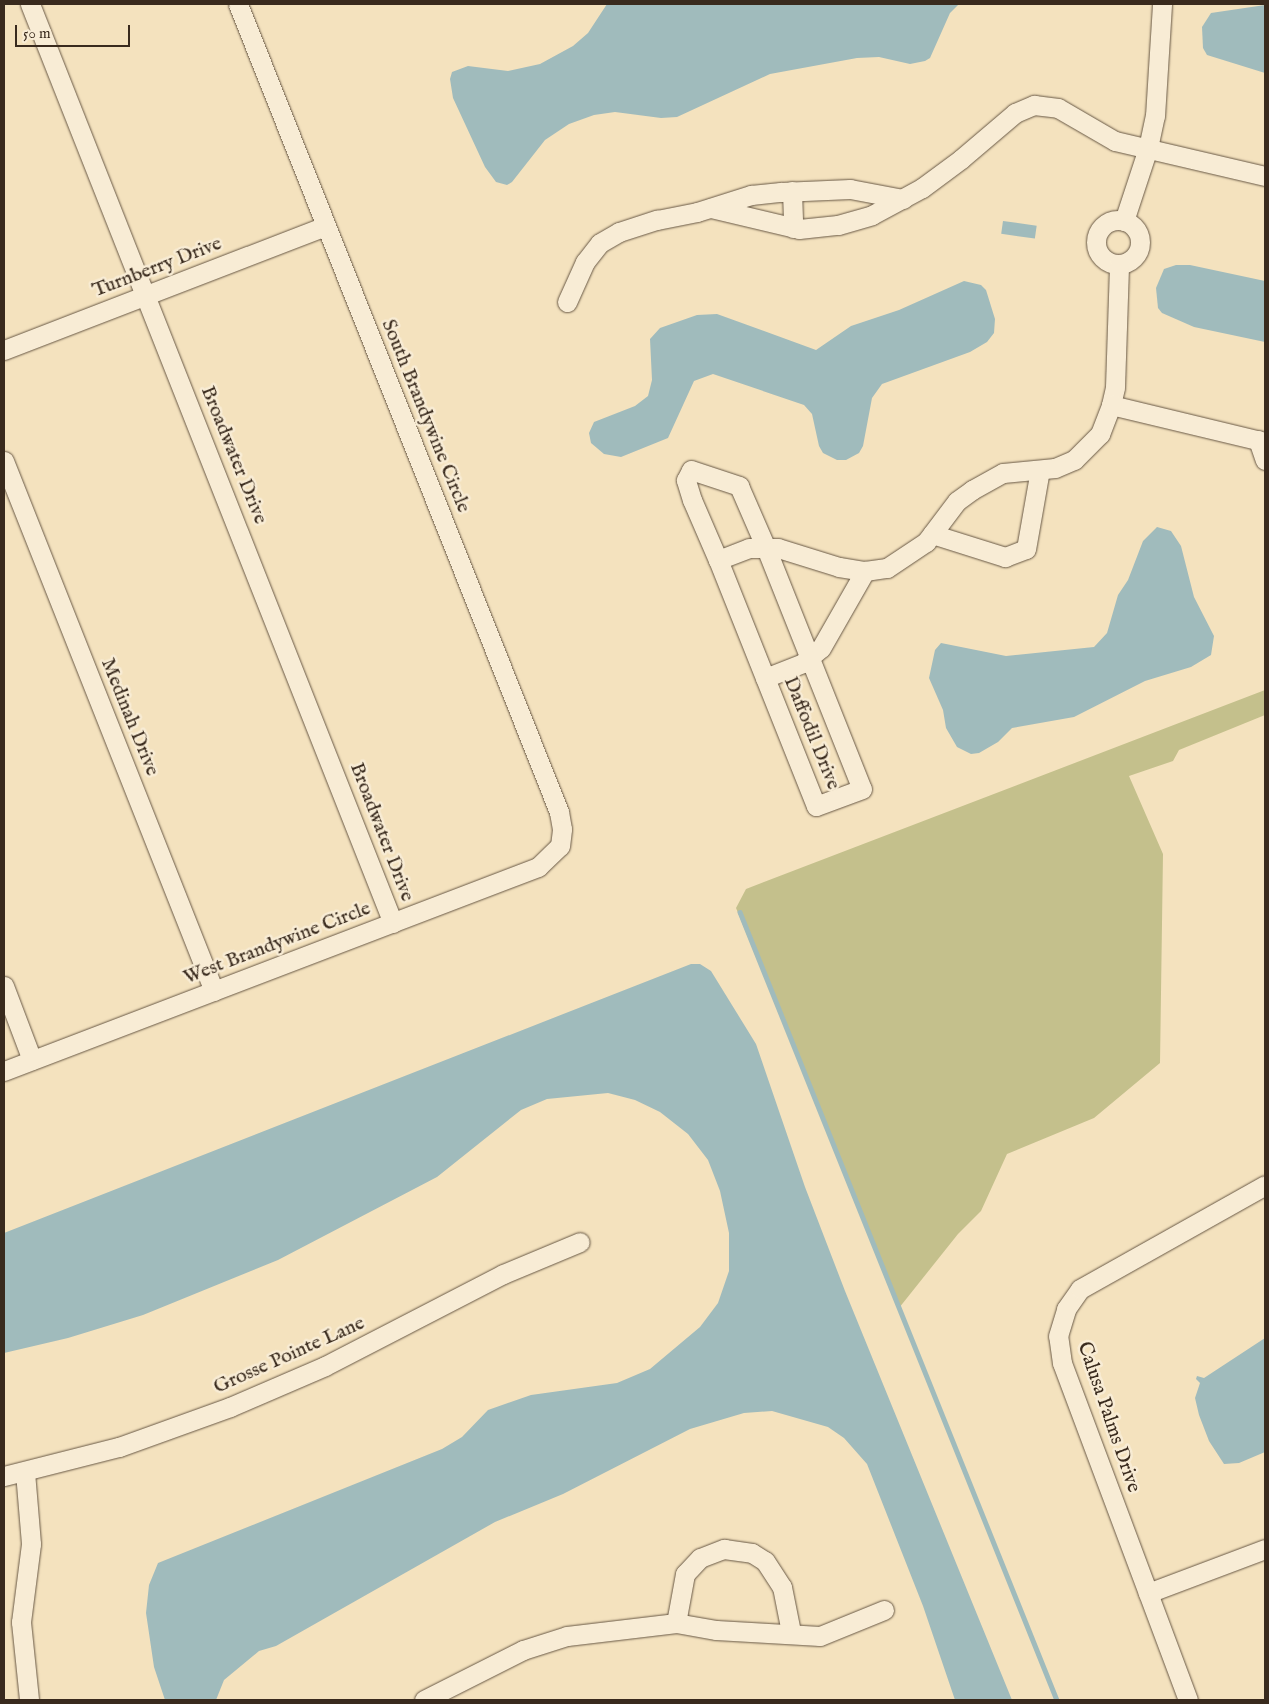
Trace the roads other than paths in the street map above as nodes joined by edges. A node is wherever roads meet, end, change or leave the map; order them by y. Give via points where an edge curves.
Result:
1 (30, 4) edge
2 (238, 4) edge
3 (1162, 4) edge
4 (1148, 148) junction
5 (1265, 176) edge
6 (792, 191) junction
7 (903, 199) junction
8 (711, 208) junction
9 (1124, 221) junction
10 (326, 226) junction
11 (793, 228) junction
12 (1118, 264) junction
13 (146, 295) junction
14 (566, 302) dead end
15 (4, 350) edge
16 (1111, 406) junction
17 (1262, 441) edge
18 (1265, 460) edge
19 (4, 461) edge
20 (1040, 470) junction
21 (932, 534) junction
22 (766, 548) junction
23 (718, 560) junction
24 (865, 571) junction
25 (810, 658) junction
26 (765, 678) junction
27 (560, 846) joint
28 (393, 923) junction
29 (4, 986) edge
30 (214, 990) junction
31 (32, 1060) junction
32 (4, 1071) edge
33 (1265, 1185) edge
34 (580, 1242) dead end
35 (24, 1472) junction
36 (4, 1476) edge
37 (1265, 1548) edge
38 (1148, 1592) junction
39 (884, 1610) dead end
40 (676, 1623) junction
41 (791, 1632) junction
42 (30, 1700) edge
43 (424, 1700) edge
44 (1188, 1700) edge

1 - 13 street, Broadwater Drive
2 - 10 street, South Brandywine Circle
3 - 4 street via 1157,91
4 - 5 street
4 - 7 street via 1115,141 1058,108 1034,106 1015,113 962,159
4 - 9 street
6 - 7 street via 850,189
6 - 8 street via 751,195
6 - 11 street
7 - 11 street via 872,215 838,225
8 - 11 street
8 - 14 street via 657,220 619,232 600,243 585,262
9 - 12 street via 1135,229 1139,248 1131,260
9 - 12 street via 1116,220 1102,226 1096,239 1096,247 1104,260
10 - 13 street, Turnberry Drive
10 - 27 street, South Brandywine Circle via 559,812
12 - 16 street via 1115,387
13 - 15 street, Turnberry Drive
13 - 28 street, Broadwater Drive
16 - 17 street
16 - 20 street via 1100,434 1086,450 1074,460
17 - 18 street
19 - 30 street, Medinah Drive
20 - 21 street via 1003,473 972,490 957,501
20 - 21 street via 1026,549 1005,557
21 - 24 street via 906,558 887,568
22 - 23 street via 749,548
22 - 23 street, Daffodil Drive via 739,486 691,470 686,480
22 - 24 street via 778,548 839,567
22 - 25 street, Daffodil Drive
23 - 26 street, Daffodil Drive
24 - 25 street via 821,648
25 - 26 street
25 - 26 street, Daffodil Drive via 862,789 816,806
27 - 28 street, West Brandywine Circle via 538,867
28 - 30 street, West Brandywine Circle
29 - 31 street
30 - 31 street, West Brandywine Circle
31 - 32 street, West Brandywine Circle
33 - 38 street, Calusa Palms Drive via 1080,1289 1066,1310 1058,1336 1062,1363
34 - 35 street, Grosse Pointe Lane via 503,1274 325,1366 230,1407 119,1447
35 - 36 street, Grosse Pointe Lane
35 - 42 street via 31,1544 21,1622
37 - 38 street
38 - 44 street, Calusa Palms Drive
39 - 41 street via 829,1634
40 - 41 street via 716,1630
40 - 41 street via 685,1574 700,1558 724,1549 752,1553 765,1561 782,1587
40 - 43 street via 600,1630 541,1643

